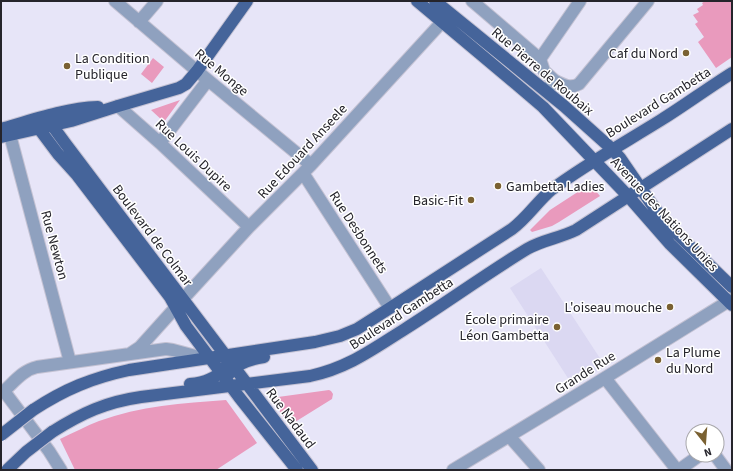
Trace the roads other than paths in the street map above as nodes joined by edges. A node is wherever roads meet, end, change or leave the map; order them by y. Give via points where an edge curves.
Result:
1 (115, 1) edge
2 (157, 1) edge
3 (247, 1) edge
4 (417, 1) edge
5 (435, 1) edge
6 (472, 1) edge
7 (580, 1) edge
8 (648, 1) edge
9 (139, 22) junction
10 (442, 22) junction
11 (540, 59) junction
12 (197, 71) junction
13 (732, 73) edge
14 (208, 80) junction
15 (554, 80) junction
16 (546, 91) junction
17 (118, 106) junction
18 (43, 123) junction
19 (732, 129) edge
20 (4, 134) edge
21 (160, 143) junction
22 (612, 149) junction
23 (594, 161) junction
24 (307, 169) junction
25 (641, 188) junction
26 (628, 196) junction
27 (249, 228) junction
28 (732, 287) edge
29 (731, 302) edge
30 (179, 303) junction
31 (390, 308) junction
32 (334, 338) junction
33 (131, 354) junction
34 (225, 356) junction
35 (206, 358) junction
36 (70, 362) junction
37 (236, 370) junction
38 (220, 372) junction
39 (605, 378) junction
40 (246, 384) junction
41 (230, 385) junction
42 (3, 391) edge
43 (120, 401) junction
44 (1, 435) edge
45 (509, 436) junction
46 (688, 463) edge
47 (7, 470) edge
48 (61, 470) edge
49 (297, 470) edge
50 (312, 470) edge
51 (453, 470) edge
52 (539, 470) edge
53 (678, 470) edge

1 - 9 street, Rue Monge
2 - 9 street
3 - 12 main road
4 - 10 main road, Rue Pierre de Roubaix
5 - 16 main road, Rue Pierre de Roubaix
6 - 11 street
7 - 11 street
8 - 15 street via 579,84 567,87
9 - 12 street, Rue Monge
10 - 23 main road, Rue Pierre de Roubaix via 534,99
10 - 24 street, Rue Edouard Anseele
11 - 15 street via 544,71
12 - 14 street, Rue Monge
12 - 17 main road via 179,88
13 - 22 main road, Boulevard Gambetta
14 - 21 street
14 - 24 street, Rue Monge
15 - 16 street
16 - 22 main road, Rue Pierre de Roubaix
17 - 18 main road via 75,110
17 - 21 street, Rue Louis Dupire
18 - 20 main road
18 - 30 main road, Boulevard de Colmar via 62,160 77,174 170,297
19 - 25 main road, Boulevard Gambetta
20 - 36 street, Rue Newton
21 - 27 street, Rue Louis Dupire
22 - 23 main road, Boulevard Gambetta
22 - 25 main road, Rue Pierre de Roubaix
23 - 26 main road, Avenue des Nations Unies
23 - 31 main road, Boulevard Gambetta via 549,192 516,226
24 - 27 street, Rue Edouard Anseele
24 - 31 street, Rue Desbonnets
25 - 26 main road, Boulevard Gambetta
25 - 28 main road, Avenue des Nations Unies via 668,225
26 - 29 main road, Avenue des Nations Unies via 670,244
26 - 40 main road, Boulevard Gambetta via 576,230 527,249 349,364 317,374
27 - 30 street, Rue Edouard Anseele
29 - 39 street, Grande Rue
30 - 33 street via 142,346
30 - 34 main road, Boulevard de Colmar
30 - 35 main road, Boulevard de Colmar via 186,326
31 - 32 main road, Boulevard Gambetta via 357,329
32 - 34 main road, Boulevard Gambetta
32 - 37 main road via 306,350 254,358
33 - 35 street, Boulevard Gambetta via 169,349
33 - 36 street, Boulevard Gambetta
34 - 35 main road, Boulevard Gambetta
34 - 37 main road, Boulevard de Colmar
34 - 38 main road via 226,365
35 - 38 main road, Boulevard de Colmar
35 - 44 main road, Boulevard Gambetta, bridge via 99,377 57,394
36 - 42 street, Boulevard Gambetta via 28,370
37 - 40 main road, Rue Nadaud
37 - 41 main road via 229,375
38 - 41 main road, Rue Nadaud
38 - 43 main road via 199,383 146,390
39 - 45 street, Grande Rue
39 - 53 street
40 - 41 main road, Boulevard Gambetta
40 - 50 main road, Rue Nadaud
41 - 43 main road, Boulevard Gambetta
41 - 49 main road, Rue Nadaud
42 - 48 street
43 - 47 main road, Boulevard Gambetta, bridge via 83,413 69,421 33,446
45 - 51 street, Grande Rue
45 - 52 street
46 - 53 street

